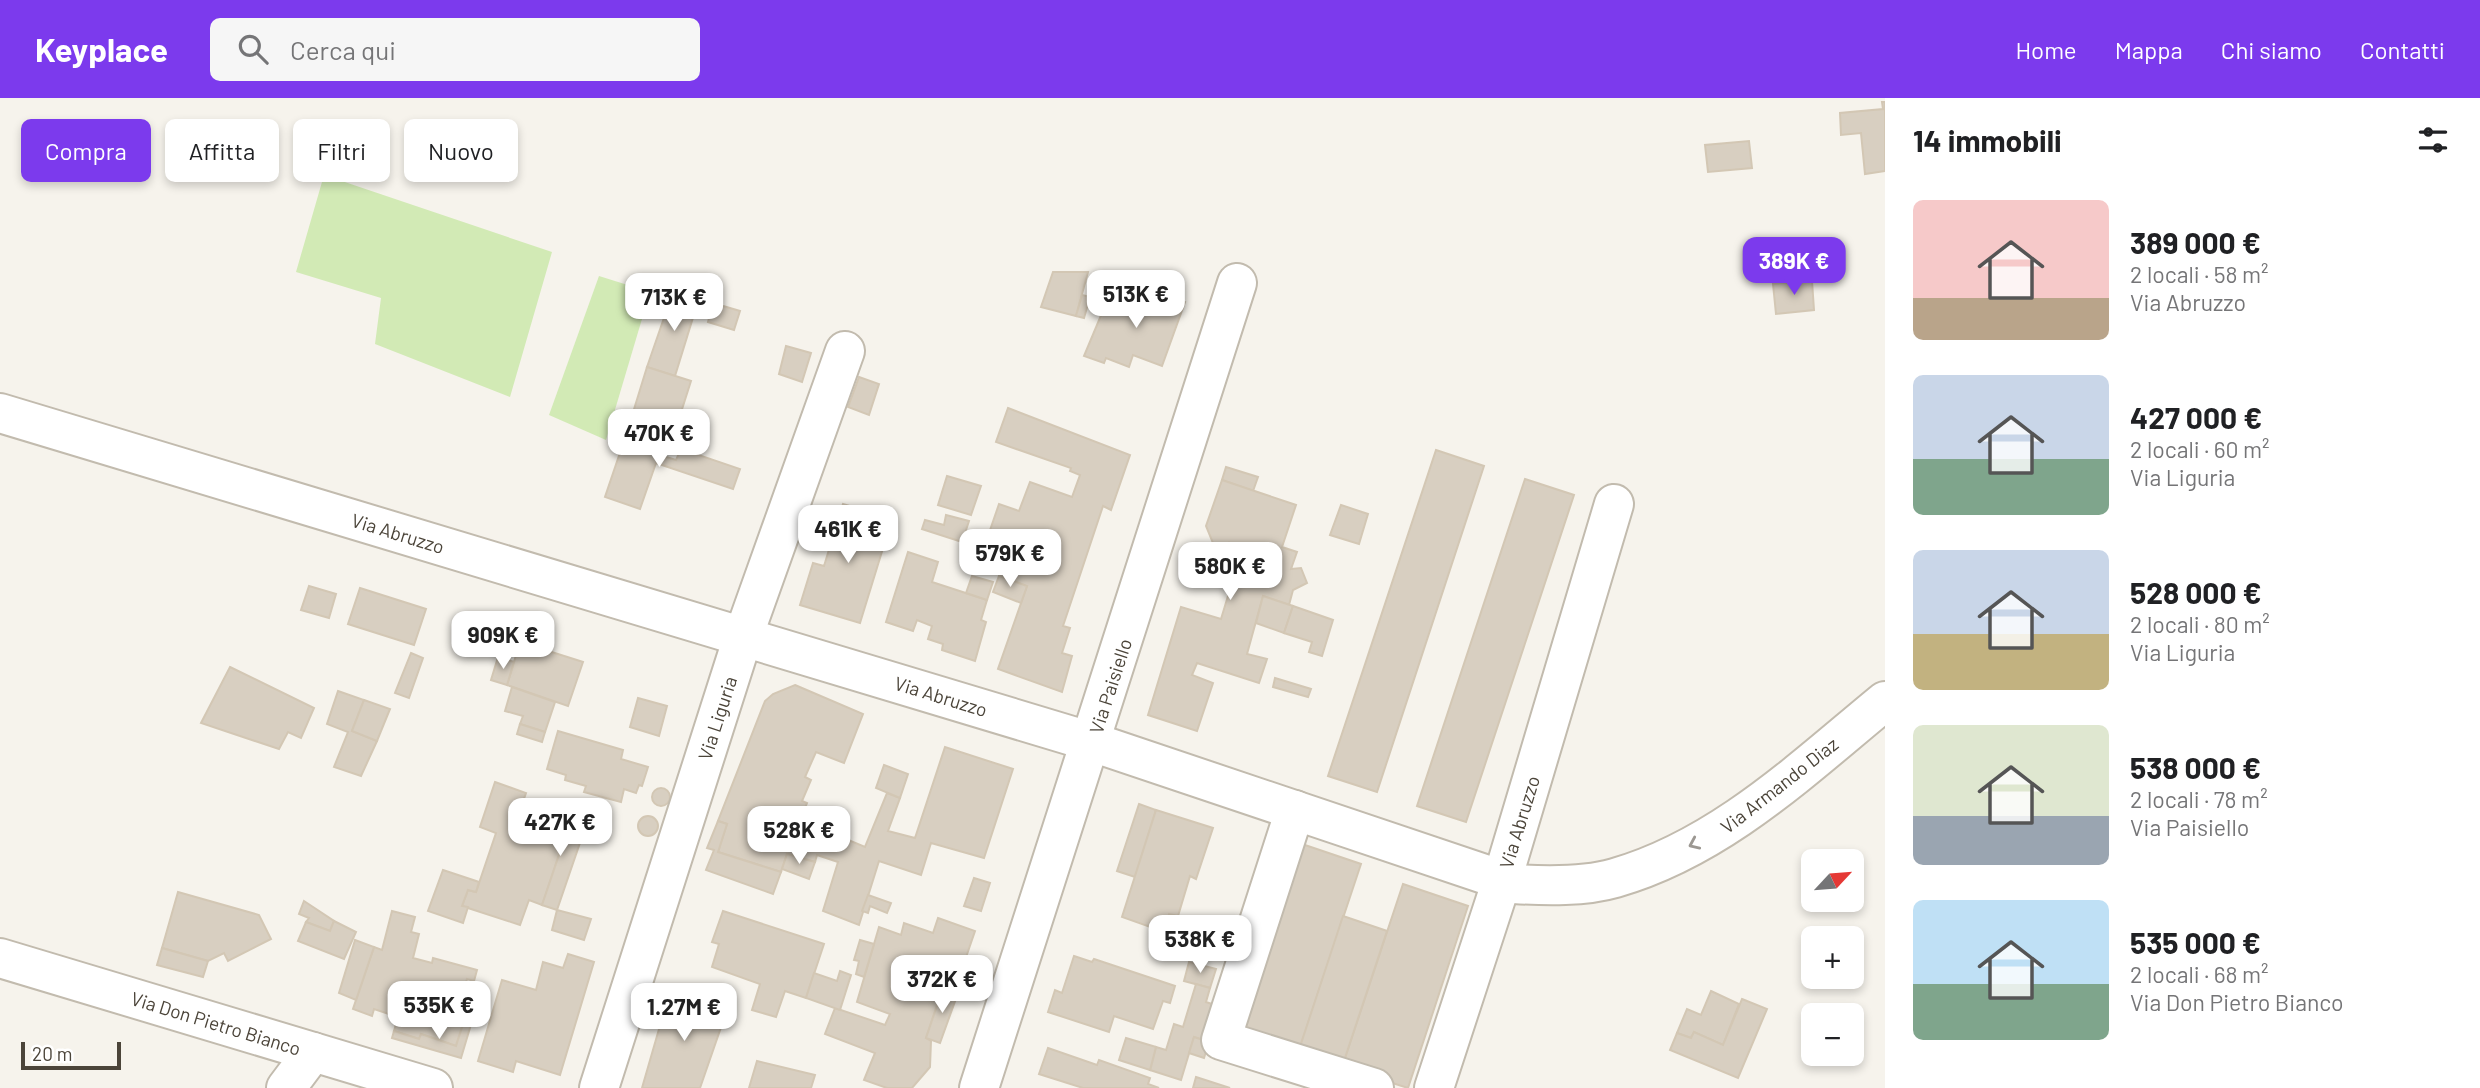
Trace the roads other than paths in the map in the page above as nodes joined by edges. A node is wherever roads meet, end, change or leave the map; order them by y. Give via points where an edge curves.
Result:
1 (1237, 283) dead end
2 (845, 351) dead end
3 (0, 413) edge
4 (1615, 504) dead end
5 (743, 637) junction
6 (1885, 701) edge
7 (1092, 742) junction
8 (1295, 810) junction
9 (1502, 880) junction
10 (0, 958) edge
11 (313, 1052) junction
12 (286, 1088) edge
13 (433, 1088) edge
14 (599, 1088) edge
15 (979, 1088) edge
16 (1374, 1088) edge
17 (1434, 1088) edge

1 - 7 street, Via Paisiello
2 - 5 street, Via Liguria
3 - 5 street, Via Abruzzo
4 - 9 street, Via Abruzzo
5 - 7 street, Via Abruzzo
5 - 14 street, Via Liguria
6 -> 9 street, Via Armando Diaz via 1718,834 1614,879 1544,886
7 - 8 street, Via Abruzzo
7 - 15 street, Via Paisiello
8 - 9 street, Via Abruzzo
8 - 16 street via 1221,1040
9 - 17 street
10 - 11 street, Via Don Pietro Bianco
11 - 12 street
11 - 13 street, Via Don Pietro Bianco

